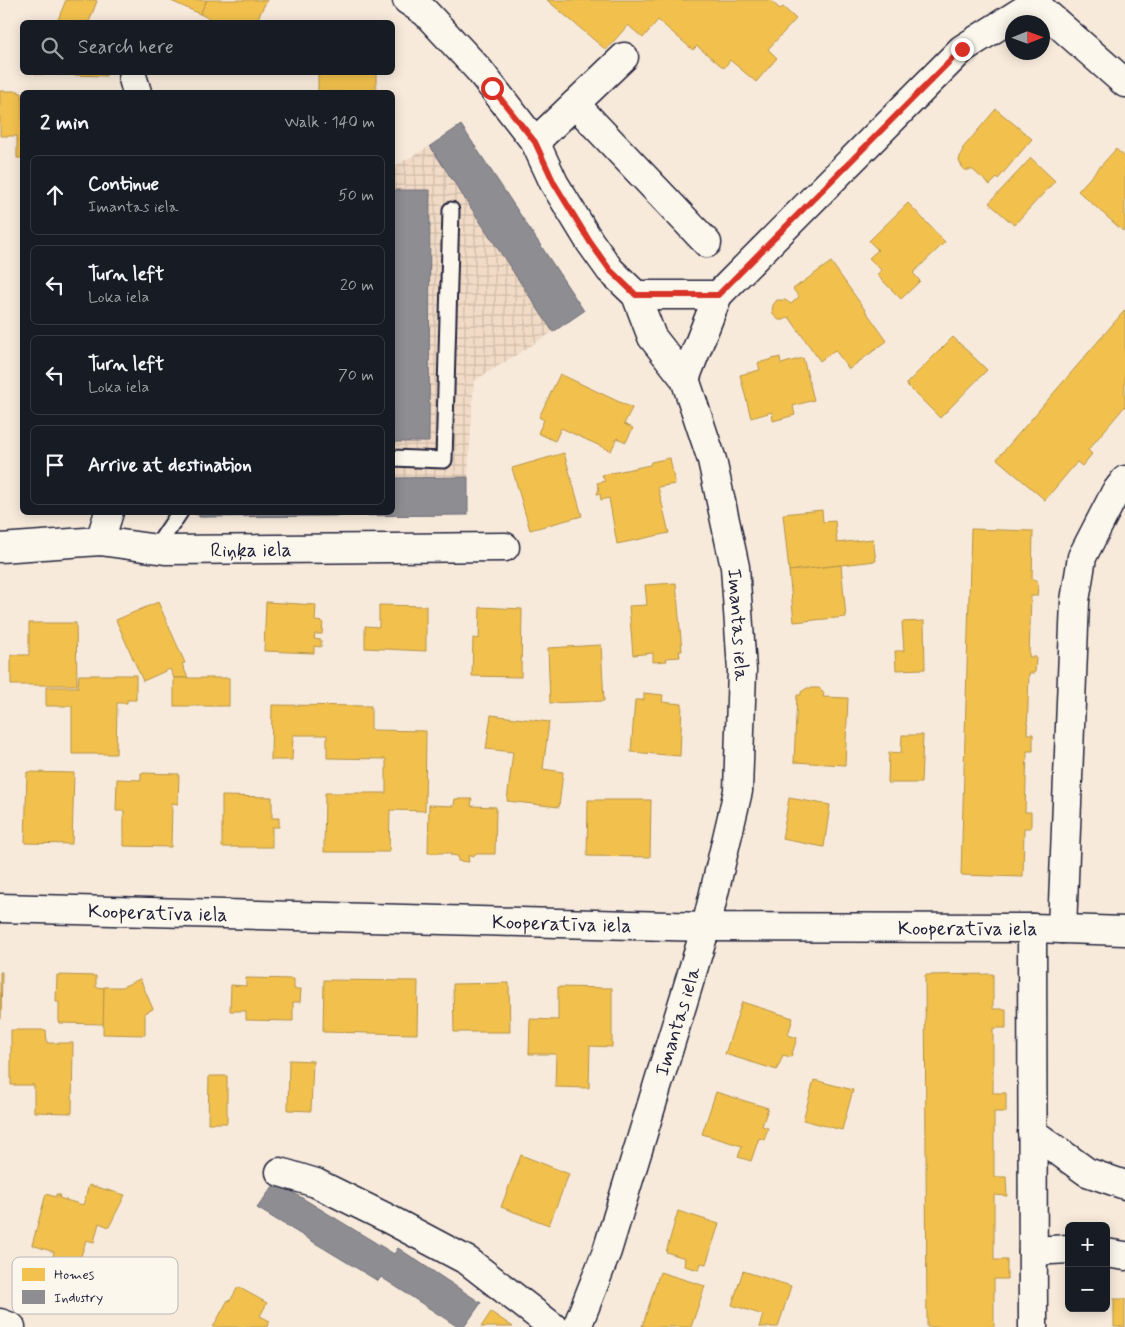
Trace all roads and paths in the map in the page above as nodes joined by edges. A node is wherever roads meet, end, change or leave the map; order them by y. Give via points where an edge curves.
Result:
1 (407, 0) edge
2 (1034, 1) edge
3 (624, 57) dead end
4 (1125, 83) edge
5 (575, 104) junction
6 (535, 142) junction
7 (451, 210) dead end
8 (707, 243) dead end
9 (636, 295) junction
10 (718, 295) junction
11 (685, 379) junction
12 (395, 458) edge
13 (1125, 480) edge
14 (108, 515) edge
15 (178, 515) edge
16 (100, 541) junction
17 (504, 547) dead end
18 (0, 548) edge
19 (156, 548) junction
20 (0, 908) edge
21 (706, 926) junction
22 (1032, 928) junction
23 (1062, 929) junction
24 (1125, 931) edge
25 (1032, 1132) junction
26 (280, 1172) dead end
27 (1125, 1185) edge
28 (1065, 1249) edge
29 (1033, 1252) junction
30 (1110, 1254) edge
31 (1125, 1256) edge
32 (0, 1323) edge
33 (11, 1327) edge
34 (552, 1327) edge
35 (577, 1327) edge
36 (1033, 1327) edge

1 - 6 street, Imantas iela via 425,12 479,70
2 - 4 street
2 - 10 street via 962,49
3 - 5 street
5 - 6 street
5 - 8 street
6 - 9 street, Imantas iela via 554,183 590,242 610,270
7 - 12 lane via 444,460
9 - 10 street
9 - 11 street, Imantas iela via 652,336
10 - 11 street
11 - 21 street, Imantas iela via 712,460 735,567 742,670 738,791
13 - 23 street via 1082,558 1074,601
14 - 16 street
15 - 19 lane
16 - 18 street, Riņķa iela
16 - 19 street, Riņķa iela
17 - 19 street, Riņķa iela
20 - 21 street, Kooperatīva iela
21 - 22 street, Kooperatīva iela
21 - 35 street, Imantas iela via 607,1251
22 - 23 street, Kooperatīva iela
22 - 25 street
23 - 24 street, Kooperatīva iela
25 - 27 street via 1087,1172
25 - 29 street
26 - 34 street via 316,1183 468,1261
28 - 29 street
29 - 36 street
30 - 31 street
32 - 33 street

